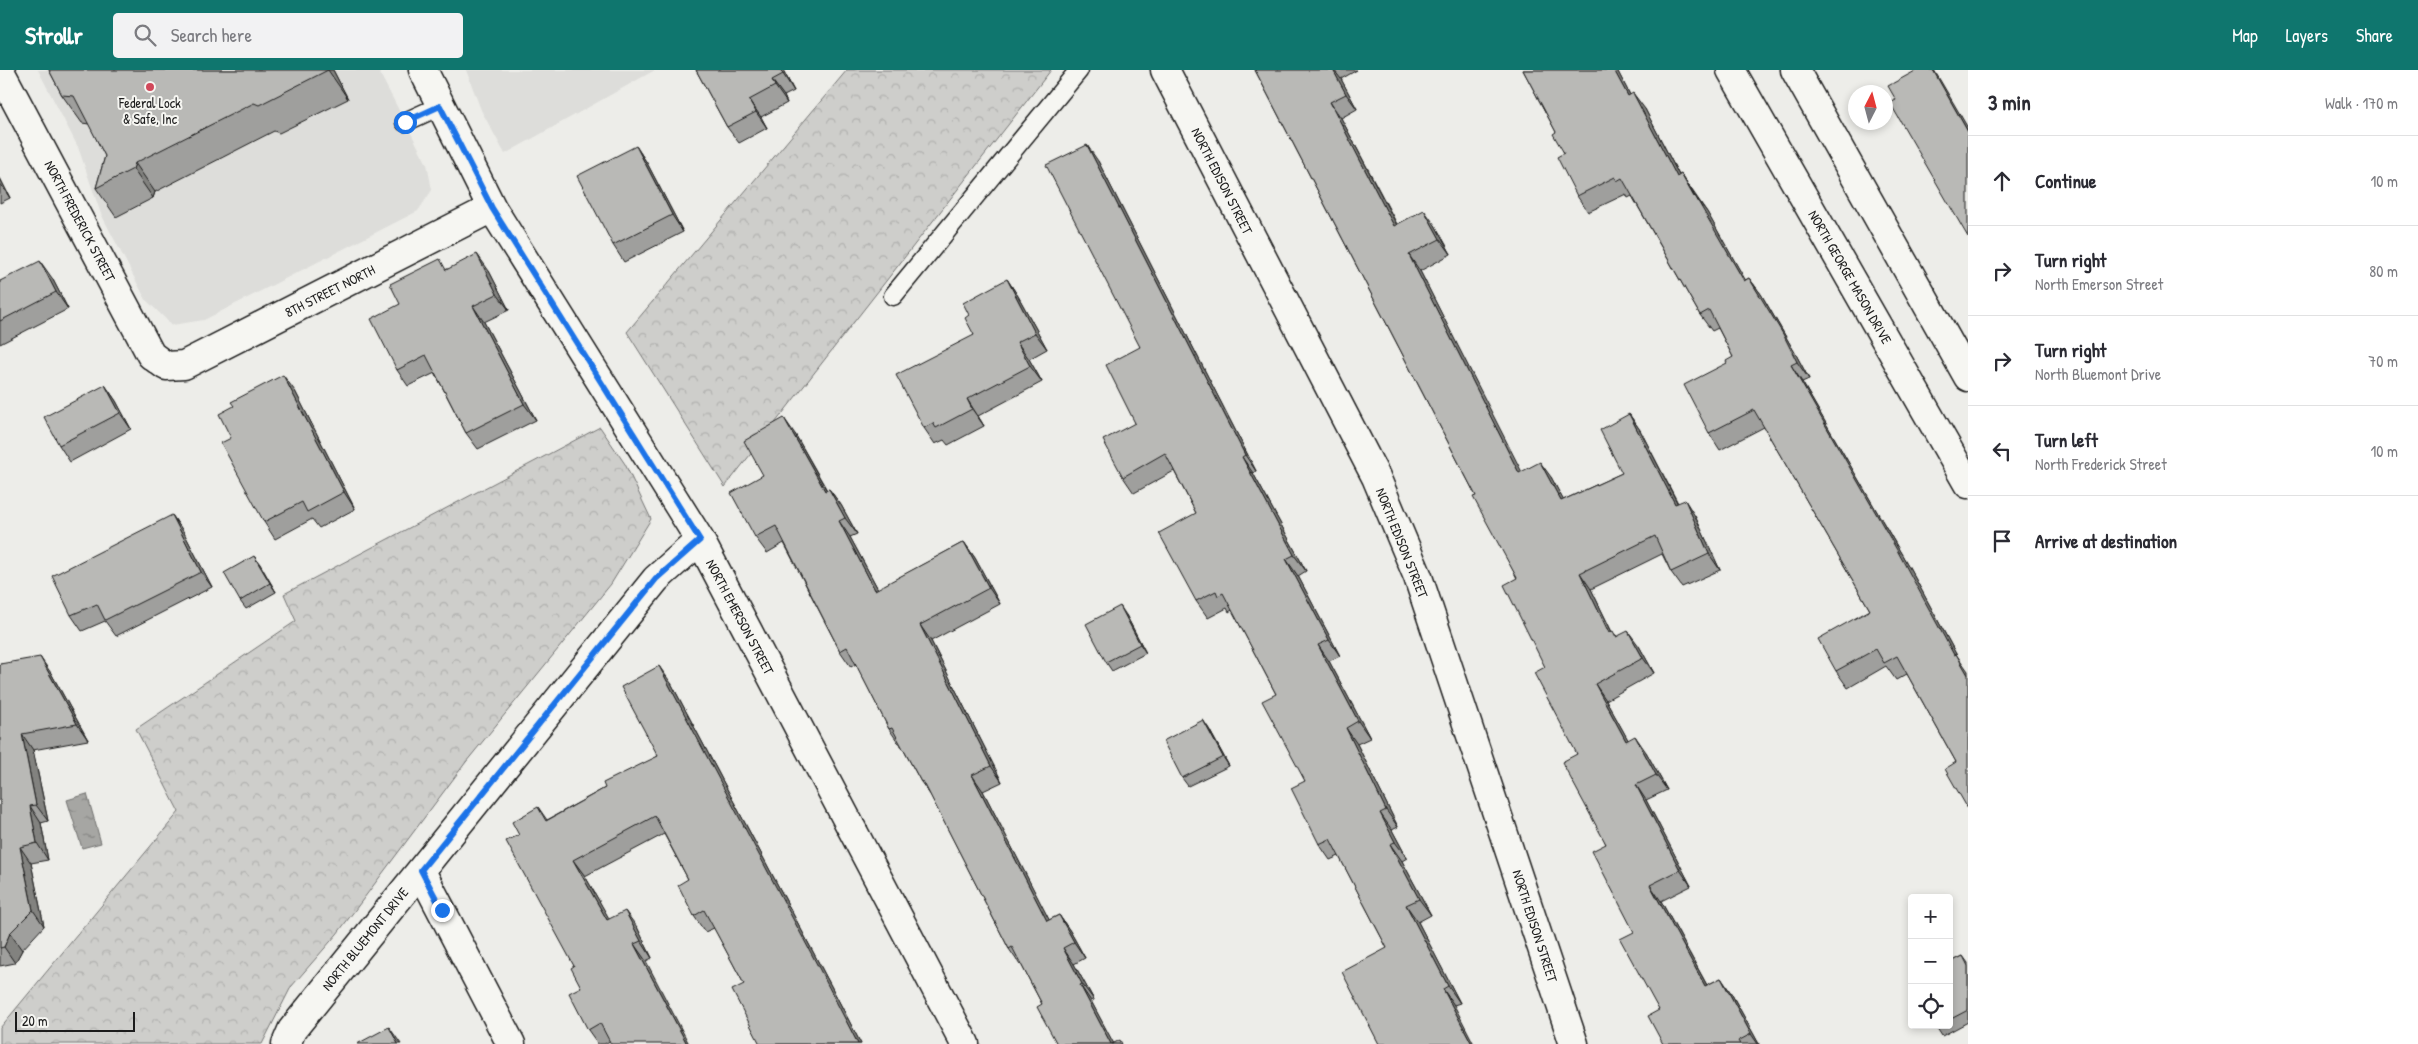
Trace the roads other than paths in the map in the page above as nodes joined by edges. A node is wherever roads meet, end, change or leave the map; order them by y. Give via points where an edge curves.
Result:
1 (0, 70) edge
2 (423, 70) edge
3 (1079, 70) edge
4 (1165, 70) edge
5 (1732, 70) edge
6 (1795, 70) edge
7 (440, 106) junction
8 (405, 122) dead end
9 (492, 208) junction
10 (892, 296) dead end
11 (166, 366) joint
12 (1968, 376) edge
13 (1968, 484) edge
14 (700, 540) junction
15 (421, 870) junction
16 (286, 1044) edge
17 (511, 1044) edge
18 (965, 1044) edge
19 (1574, 1044) edge

1 - 11 street, NORTH FREDERICK STREET via 151,355
2 - 7 street, NORTH EMERSON STREET
3 - 10 lane
4 - 19 street, NORTH EDISON STREET via 1376,477 1418,577
5 - 13 street, NORTH GEORGE MASON DRIVE
6 - 12 street
7 - 8 lane
7 - 9 street, NORTH EMERSON STREET
9 - 11 street, 8TH STREET NORTH via 184,365
9 - 14 street, NORTH EMERSON STREET
14 - 15 street, NORTH BLUEMONT DRIVE via 656,579
14 - 18 street, NORTH EMERSON STREET
15 - 16 street, NORTH BLUEMONT DRIVE via 292,1030
15 - 17 street

